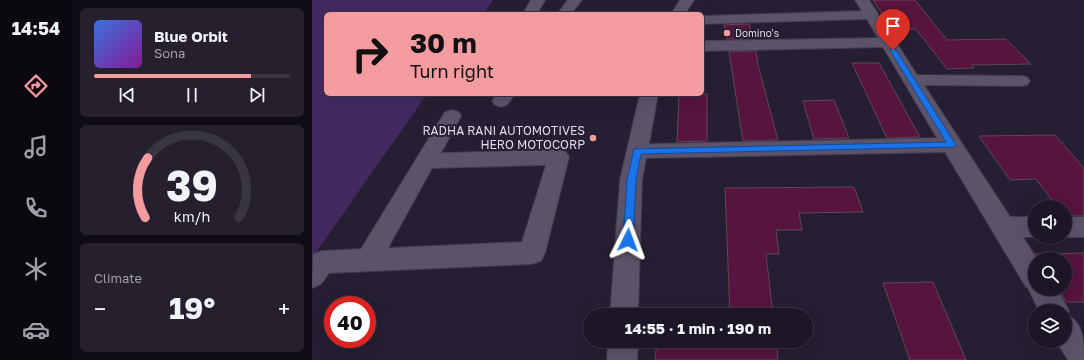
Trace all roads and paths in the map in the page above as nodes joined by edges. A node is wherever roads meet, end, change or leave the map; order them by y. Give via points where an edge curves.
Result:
1 (538, 0) edge
2 (575, 0) edge
3 (687, 0) edge
4 (867, 7) edge
5 (531, 12) edge
6 (566, 12) edge
7 (679, 12) edge
8 (704, 20) edge
9 (888, 42) junction
10 (704, 46) edge
11 (912, 80) junction
12 (1022, 81) dead end
13 (649, 96) edge
14 (452, 116) dead end
15 (951, 145) junction
16 (637, 151) junction
17 (426, 161) junction
18 (1003, 227) junction
19 (1028, 227) edge
20 (1072, 227) edge
21 (1084, 227) edge
22 (368, 260) junction
23 (1028, 268) edge
24 (312, 276) edge
25 (624, 308) edge
26 (1072, 339) edge
27 (623, 348) edge
28 (1084, 359) edge
29 (622, 360) edge

1 - 5 street
2 - 6 street
3 - 7 street
4 - 8 street
4 - 9 street
9 - 10 street
9 - 11 street
11 - 12 street
11 - 15 street
13 - 16 street
14 - 17 street
15 - 16 street
15 - 18 street
16 - 25 street via 631,180
17 - 22 street
17 - 22 street via 559,157 532,253
18 - 19 street
18 - 23 street
20 - 21 street
22 - 24 street via 322,262
26 - 28 street
27 - 29 street

